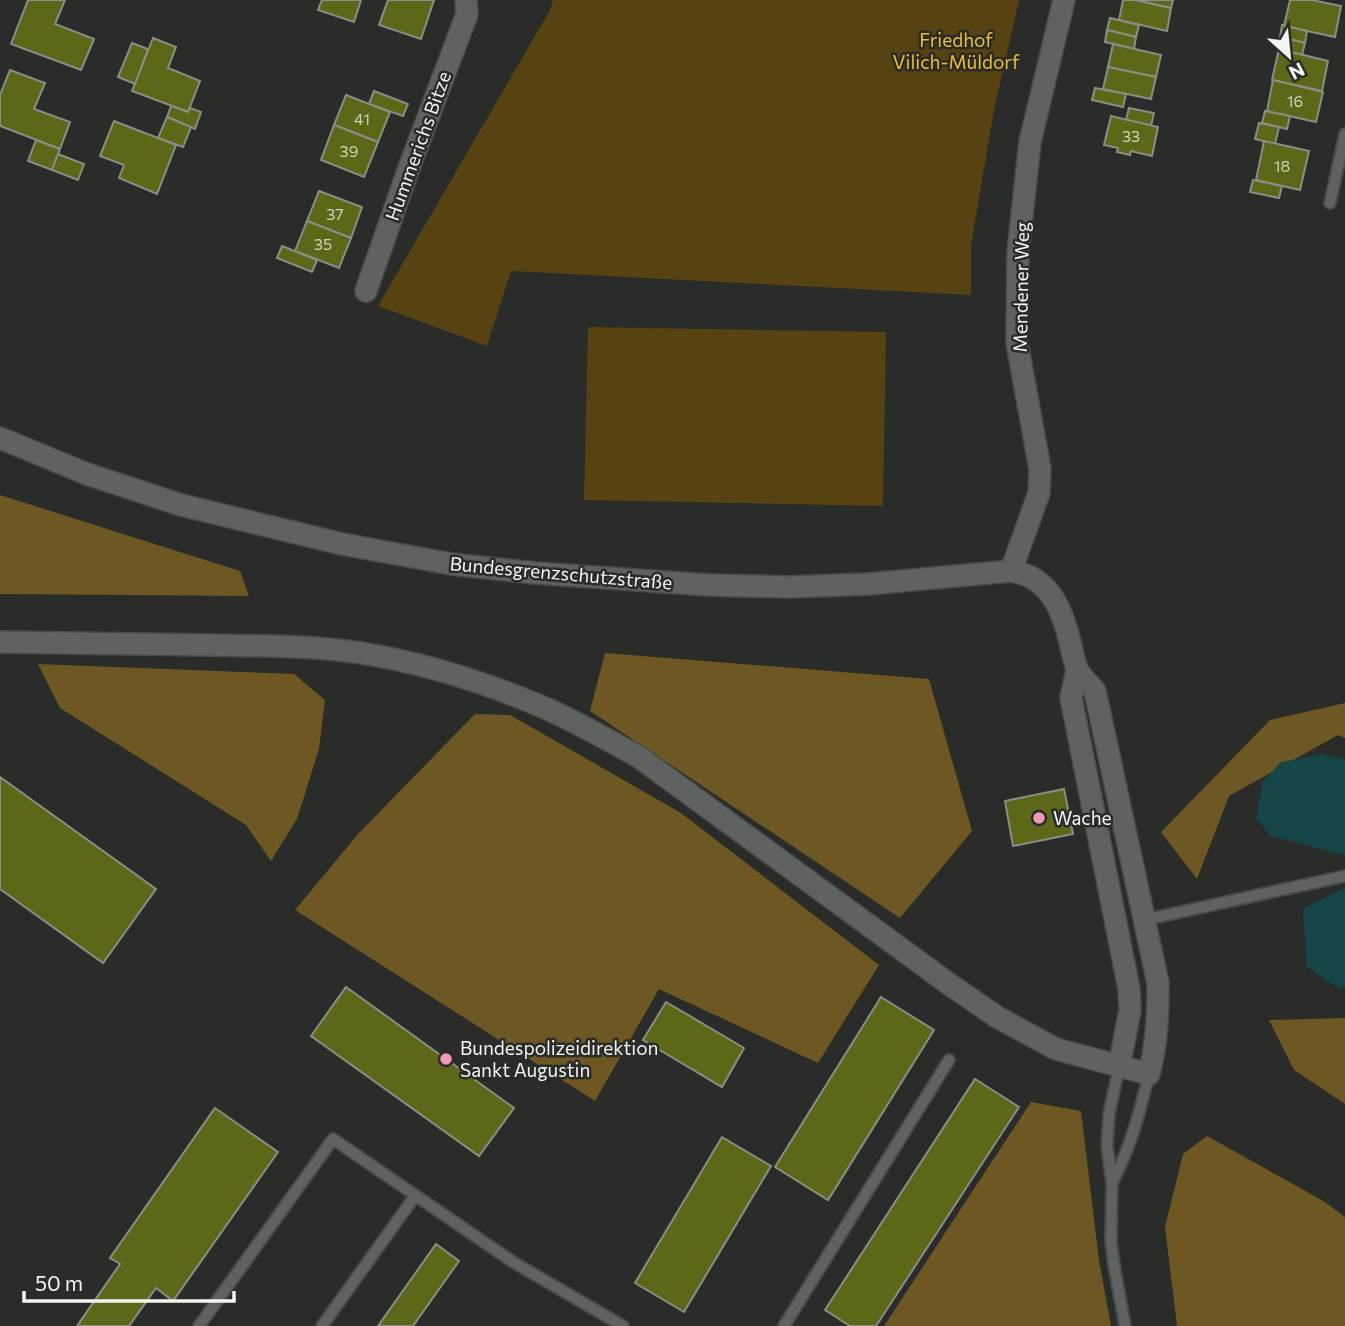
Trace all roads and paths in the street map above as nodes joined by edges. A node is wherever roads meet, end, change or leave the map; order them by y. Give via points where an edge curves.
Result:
1 (466, 0) edge
2 (1064, 0) edge
3 (1345, 134) edge
4 (1330, 203) dead end
5 (366, 291) dead end
6 (0, 438) edge
7 (1011, 571) junction
8 (0, 642) edge
9 (1077, 670) junction
10 (1133, 868) junction
11 (1106, 873) junction
12 (1345, 876) edge
13 (1144, 920) junction
14 (949, 1060) dead end
15 (1119, 1067) junction
16 (1149, 1074) junction
17 (1112, 1184) junction
18 (415, 1196) junction
19 (199, 1326) edge
20 (322, 1326) edge
21 (623, 1326) edge
22 (784, 1326) edge
23 (1125, 1326) edge

1 - 5 street, Hummerichs Bitze via 467,14
2 - 7 street, Mendener Weg via 1030,142 1017,252 1017,343 1040,469 1039,493
3 - 4 lane
6 - 7 street, Bundesgrenzschutzstraße via 87,474 181,505 342,544 451,564 682,584 789,587
7 - 9 street, Bundesgrenzschutzstraße via 1034,578 1048,591 1067,629
8 - 15 street via 334,650 423,666 516,696 639,757 997,1017 1056,1049
9 - 10 street, Bundesgrenzschutzstraße via 1095,691
9 - 11 street, Bundesgrenzschutzstraße via 1071,698
10 - 11 street
10 - 13 street, Bundesgrenzschutzstraße
11 - 15 street, Bundesgrenzschutzstraße via 1129,989 1130,1010
12 - 13 lane
13 - 16 street, Bundesgrenzschutzstraße via 1158,983 1155,1050
14 - 22 lane
15 - 16 street
15 - 17 lane via 1107,1146
16 - 17 lane via 1126,1156
17 - 23 lane via 1114,1265
18 - 19 lane via 333,1139
18 - 20 lane
18 - 21 lane via 513,1262

